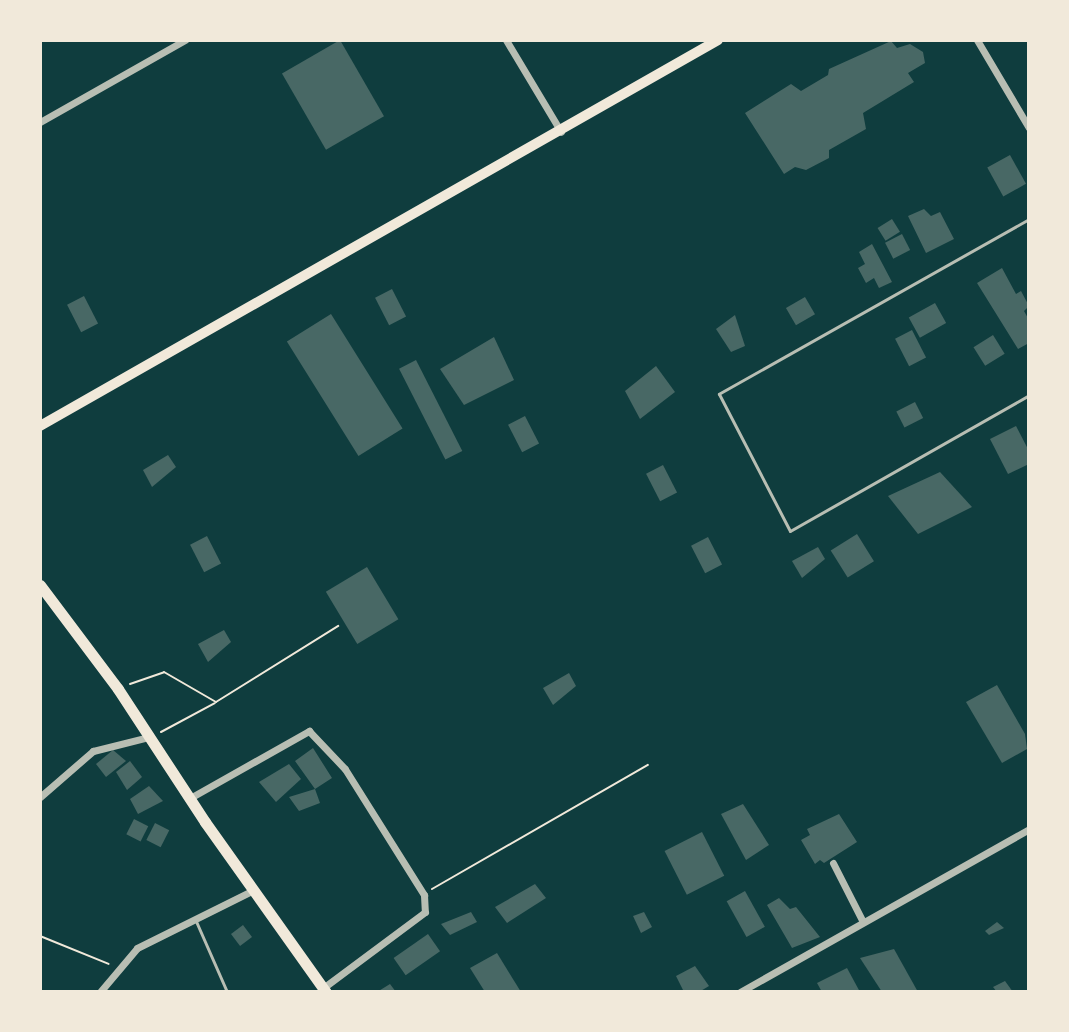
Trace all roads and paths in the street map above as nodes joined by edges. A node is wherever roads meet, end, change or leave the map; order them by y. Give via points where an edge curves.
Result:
1 (185, 40) edge
2 (506, 40) edge
3 (718, 40) edge
4 (977, 40) edge
5 (40, 122) edge
6 (1029, 128) edge
7 (561, 132) junction
8 (1029, 219) edge
9 (1029, 395) edge
10 (40, 426) edge
11 (40, 585) edge
12 (338, 626) dead end
13 (118, 689) junction
14 (216, 702) junction
15 (149, 737) junction
16 (648, 765) dead end
17 (40, 797) edge
18 (190, 798) junction
19 (1029, 829) edge
20 (833, 863) dead end
21 (254, 890) junction
22 (428, 891) dead end
23 (195, 919) junction
24 (863, 922) junction
25 (40, 936) edge
26 (120, 969) junction
27 (322, 991) edge
28 (100, 992) edge
29 (227, 992) edge
30 (740, 992) edge

1 - 5 street
2 - 7 street
3 - 7 main road
4 - 6 street
7 - 10 main road
8 - 9 lane via 719,394 790,531
11 - 13 main road
12 - 14 path
13 - 14 path via 164,672
13 - 15 main road
14 - 15 path
15 - 17 street via 93,751
15 - 18 main road
16 - 22 path
18 - 21 main road
18 - 27 street via 309,731 345,769 424,895 425,912
19 - 24 street
20 - 24 street
21 - 23 street
21 - 27 main road
23 - 26 street via 137,948
23 - 29 lane
24 - 30 street
25 - 26 path
26 - 28 street

